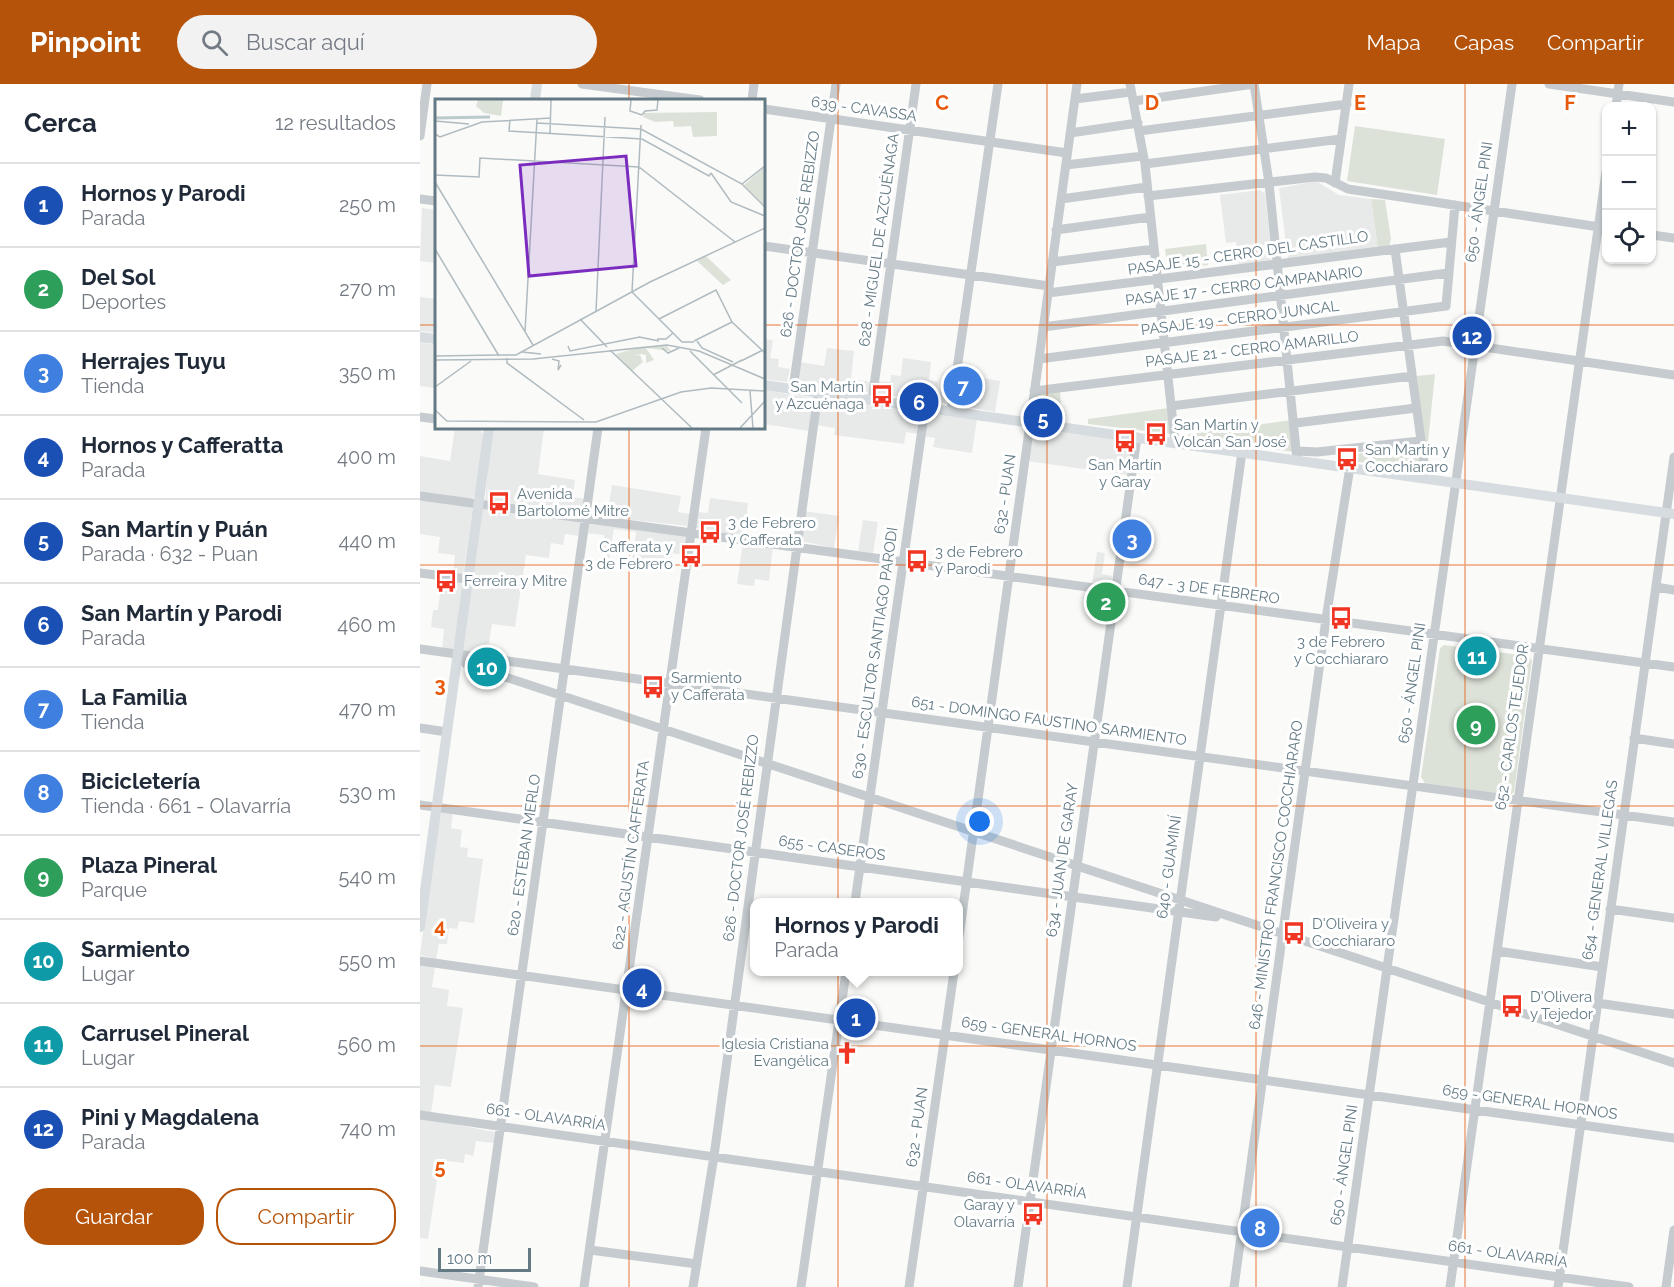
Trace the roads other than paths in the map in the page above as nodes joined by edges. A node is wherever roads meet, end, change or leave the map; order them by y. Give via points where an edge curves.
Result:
1 (427, 84) edge
2 (537, 84) edge
3 (582, 84) edge
4 (754, 84) edge
5 (836, 84) edge
6 (916, 84) edge
7 (998, 84) edge
8 (1077, 84) edge
9 (1254, 84) edge
10 (1349, 84) edge
11 (1512, 84) edge
12 (1549, 84) edge
13 (1619, 89) edge
14 (645, 92) edge
15 (1132, 92) edge
16 (535, 99) edge
17 (693, 99) edge
18 (752, 99) edge
19 (1075, 99) junction
20 (1674, 102) edge
21 (1347, 104) junction
22 (765, 109) edge
23 (1258, 115) junction
24 (831, 119) junction
25 (1139, 127) junction
26 (909, 131) junction
27 (1070, 133) junction
28 (420, 136) edge
29 (1341, 139) junction
30 (990, 142) junction
31 (1264, 147) junction
32 (1067, 153) junction
33 (1144, 160) junction
34 (1066, 165) junction
35 (1269, 183) junction
36 (1335, 183) junction
37 (1148, 192) junction
38 (420, 199) edge
39 (1061, 199) junction
40 (435, 201) edge
41 (1455, 205) junction
42 (1493, 211) junction
43 (1150, 216) junction
44 (1602, 227) edge
45 (1056, 230) junction
46 (1656, 236) edge
47 (1674, 238) edge
48 (1451, 242) junction
49 (765, 246) edge
50 (1154, 249) junction
51 (1395, 249) junction
52 (812, 253) junction
53 (1052, 262) junction
54 (1277, 262) junction
55 (891, 264) junction
56 (1448, 273) junction
57 (970, 275) junction
58 (1158, 280) junction
59 (1400, 281) junction
60 (1048, 290) junction
61 (1281, 296) junction
62 (1161, 312) junction
63 (1404, 313) junction
64 (1043, 327) junction
65 (1284, 328) junction
66 (420, 337) edge
67 (435, 339) edge
68 (1165, 343) junction
69 (1407, 345) junction
70 (1474, 345) junction
71 (1039, 359) junction
72 (1287, 360) junction
73 (1580, 361) junction
74 (1167, 374) junction
75 (1674, 375) edge
76 (1412, 376) junction
77 (765, 385) edge
78 (793, 389) junction
79 (1034, 391) junction
80 (1291, 391) junction
81 (818, 393) junction
82 (872, 400) junction
83 (1172, 406) junction
84 (925, 408) junction
85 (1416, 408) junction
86 (951, 411) junction
87 (420, 417) edge
88 (435, 419) edge
89 (1030, 422) junction
90 (1296, 423) junction
91 (489, 429) edge
92 (598, 429) edge
93 (706, 429) edge
94 (1137, 437) junction
95 (1420, 441) junction
96 (1175, 442) junction
97 (1242, 452) junction
98 (1298, 455) junction
99 (1674, 457) edge
100 (1350, 467) junction
101 (1426, 477) junction
102 (1455, 482) junction
103 (420, 496) edge
104 (1560, 497) junction
105 (478, 504) junction
106 (1670, 513) edge
107 (586, 518) junction
108 (691, 532) junction
109 (797, 546) junction
110 (903, 561) junction
111 (420, 573) edge
112 (1008, 576) junction
113 (467, 579) junction
114 (1656, 587) junction
115 (1674, 590) edge
116 (1116, 591) junction
117 (1220, 604) junction
118 (1326, 620) junction
119 (1434, 633) junction
120 (1539, 648) junction
121 (420, 649) edge
122 (458, 654) junction
123 (1646, 662) junction
124 (1674, 667) edge
125 (564, 668) junction
126 (669, 684) junction
127 (560, 695) junction
128 (774, 698) junction
129 (881, 713) junction
130 (420, 728) edge
131 (663, 728) junction
132 (986, 729) junction
133 (447, 732) junction
134 (1634, 738) junction
135 (1094, 744) junction
136 (1674, 744) edge
137 (1199, 757) junction
138 (767, 763) junction
139 (1305, 772) junction
140 (1412, 786) junction
141 (870, 797) junction
142 (1516, 801) junction
143 (420, 805) edge
144 (436, 807) junction
145 (1623, 815) junction
146 (1674, 822) edge
147 (544, 823) junction
148 (973, 830) junction
149 (649, 838) junction
150 (755, 852) junction
151 (1076, 866) junction
152 (859, 868) junction
153 (423, 883) edge
154 (966, 883) junction
155 (856, 898) edge
156 (1072, 898) junction
157 (1179, 900) junction
158 (963, 906) edge
159 (1610, 909) junction
160 (1177, 912) junction
161 (1674, 918) edge
162 (1239, 920) junction
163 (420, 927) edge
164 (1283, 934) junction
165 (1497, 951) junction
166 (420, 961) edge
167 (1602, 967) junction
168 (1386, 968) junction
169 (523, 975) junction
170 (845, 976) edge
171 (953, 976) edge
172 (627, 990) junction
173 (1490, 1003) junction
174 (1597, 1003) junction
175 (735, 1004) junction
176 (1674, 1014) edge
177 (839, 1020) junction
178 (946, 1035) junction
179 (1594, 1037) junction
180 (1051, 1050) junction
181 (1674, 1063) edge
182 (1157, 1064) junction
183 (1263, 1080) junction
184 (1369, 1095) junction
185 (1475, 1109) junction
186 (420, 1115) edge
187 (1582, 1125) junction
188 (501, 1126) junction
189 (1674, 1138) edge
190 (606, 1141) junction
191 (714, 1156) junction
192 (818, 1171) junction
193 (924, 1185) junction
194 (1030, 1201) junction
195 (1137, 1217) junction
196 (1674, 1230) edge
197 (1242, 1232) junction
198 (1348, 1247) junction
199 (590, 1250) junction
200 (1453, 1261) junction
201 (697, 1264) junction
202 (420, 1271) edge
203 (1558, 1282) edge
204 (478, 1283) edge
205 (534, 1287) edge
206 (584, 1287) edge
207 (693, 1287) edge
208 (801, 1287) edge
209 (909, 1287) edge
210 (1018, 1287) edge
211 (1127, 1287) edge
212 (1234, 1287) edge
213 (1342, 1287) edge
214 (1450, 1287) edge
215 (1629, 1287) edge
216 (1666, 1287) edge

1 - 28 street
2 - 16 main road
3 - 14 street
4 - 18 street
5 - 24 street, 626 - DOCTOR JOSÉ REBIZZO
6 - 26 street, 628 - MIGUEL DE AZCUÉNAGA
7 - 30 street
8 - 19 street, 632 - PUAN
9 - 15 street
9 - 23 street
10 - 21 street
11 - 42 street, 650 - ÁNGEL PINI
12 - 13 street
13 - 20 street
14 - 17 street
15 - 19 street
15 - 25 street
19 - 27 street, 632 - PUAN
21 - 23 street
21 - 29 street
22 - 24 street, 639 - CAVASSA
23 - 25 street
23 - 31 street
24 - 26 street, 639 - CAVASSA
24 - 52 street, 626 - DOCTOR JOSÉ REBIZZO
25 - 27 street
25 - 33 street
26 - 30 street, 639 - CAVASSA
26 - 55 street, 628 - MIGUEL DE AZCUÉNAGA
27 - 32 street, 632 - PUAN
29 - 31 street
29 - 36 street
30 - 32 street, 639 - CAVASSA
30 - 57 street
31 - 33 street
31 - 35 street
32 - 34 street, 632 - PUAN
33 - 34 street
33 - 37 street
34 - 39 street, 632 - PUAN
35 - 36 street via 1321,177
35 - 37 street
35 - 54 street
36 - 41 street via 1348,189
37 - 39 street
37 - 43 street
38 - 40 street
39 - 45 street, 632 - PUAN
41 - 42 street
41 - 48 street
42 - 44 street
42 - 70 street, 650 - ÁNGEL PINI
43 - 45 street
43 - 50 street
44 - 73 street, 652 - CARLOS TEJEDOR
45 - 53 street, 632 - PUAN
46 - 47 street
48 - 51 street, PASAJE 15 - CERRO DEL CASTILLO
48 - 56 street
49 - 52 street, PASAJE 15 - CERRO DEL CASTILLO
50 - 53 street
50 - 58 street
51 - 54 street, PASAJE 15 - CERRO DEL CASTILLO
51 - 59 street
52 - 55 street, PASAJE 15 - CERRO DEL CASTILLO
52 - 78 street, 626 - DOCTOR JOSÉ REBIZZO
53 - 60 street, 632 - PUAN
54 - 58 street, PASAJE 15 - CERRO DEL CASTILLO
54 - 61 street
55 - 57 street, PASAJE 15 - CERRO DEL CASTILLO
55 - 82 street, 628 - MIGUEL DE AZCUÉNAGA
56 - 59 street, PASAJE 17 - CERRO CAMPANARIO
56 - 63 street, PASAJE 19 - CERRO JUNCAL via 1446,306
57 - 60 street, PASAJE 15 - CERRO DEL CASTILLO
57 - 86 street
58 - 60 street, PASAJE 15 - CERRO DEL CASTILLO
58 - 62 street
59 - 61 street, PASAJE 17 - CERRO CAMPANARIO
59 - 63 street
60 - 64 street, 632 - PUAN
61 - 62 street, PASAJE 17 - CERRO CAMPANARIO
61 - 65 street
62 - 64 street, PASAJE 17 - CERRO CAMPANARIO
62 - 68 street
63 - 65 street, PASAJE 19 - CERRO JUNCAL
63 - 69 street
64 - 71 street, 632 - PUAN
65 - 68 street, PASAJE 19 - CERRO JUNCAL
65 - 72 street
66 - 67 main road
68 - 71 street, PASAJE 19 - CERRO JUNCAL
68 - 74 street
69 - 70 street, PASAJE 21 - CERRO AMARILLO via 1443,340
69 - 72 street, PASAJE 21 - CERRO AMARILLO
69 - 76 street
70 - 73 street, PASAJE 21 - CERRO AMARILLO
70 - 102 street, 650 - ÁNGEL PINI
71 - 79 street, 632 - PUAN
72 - 74 street, PASAJE 21 - CERRO AMARILLO
72 - 80 street
73 - 75 street, PASAJE 21 - CERRO AMARILLO
73 - 104 street, 652 - CARLOS TEJEDOR
74 - 79 street, PASAJE 21 - CERRO AMARILLO
74 - 83 street
76 - 80 street
76 - 85 street
77 - 78 main road
78 - 81 main road
79 - 89 street, 632 - PUAN
80 - 83 street
80 - 90 street
81 - 82 main road
81 - 109 street, 626 - DOCTOR JOSÉ REBIZZO
82 - 84 main road
83 - 96 street
84 - 86 main road
84 - 110 street, 630 - ESCULTOR SANTIAGO PARODI
85 - 90 street
85 - 95 street
86 - 89 main road
87 - 88 street
89 - 94 main road
89 - 112 street, 632 - PUAN
90 - 98 street
91 - 105 main road
92 - 107 street, 620 - ESTEBAN MERLO
93 - 108 street, 622 - AGUSTÍN CAFFERATA
94 - 96 main road
94 - 116 street, 634 - JUAN DE GARAY
95 - 98 street
95 - 101 street
96 - 97 main road
97 - 98 main road
97 - 117 street, 640 - GUAMINÍ
98 - 100 main road
99 - 106 street, 654 - GENERAL VILLEGAS
100 - 101 main road
100 - 118 street, 646 - MINISTRO FRANCISCO COCCHIARARO
101 - 102 main road
102 - 104 main road
102 - 119 street, 650 - ÁNGEL PINI
103 - 105 street, 647 - 3 DE FEBRERO
104 - 106 main road
104 - 120 street, 652 - CARLOS TEJEDOR
105 - 107 street, 647 - 3 DE FEBRERO
105 - 113 main road
106 - 114 street, 654 - GENERAL VILLEGAS
107 - 108 street, 647 - 3 DE FEBRERO
107 - 125 street, 620 - ESTEBAN MERLO
108 - 109 street, 647 - 3 DE FEBRERO
108 - 126 street, 622 - AGUSTÍN CAFFERATA
109 - 110 street, 647 - 3 DE FEBRERO
109 - 128 street, 626 - DOCTOR JOSÉ REBIZZO
110 - 112 street, 647 - 3 DE FEBRERO
110 - 129 street, 630 - ESCULTOR SANTIAGO PARODI
111 - 113 street
112 - 116 street, 647 - 3 DE FEBRERO
112 - 132 street, 632 - PUAN
113 - 122 main road
114 - 115 street
114 - 123 street, 654 - GENERAL VILLEGAS
116 - 117 street, 647 - 3 DE FEBRERO
116 - 135 street, 634 - JUAN DE GARAY
117 - 118 street, 647 - 3 DE FEBRERO
117 - 137 street, 640 - GUAMINÍ
118 - 119 street, 647 - 3 DE FEBRERO
118 - 139 street, 646 - MINISTRO FRANCISCO COCCHIARARO
119 - 120 street, 647 - 3 DE FEBRERO
119 - 140 street, 650 - ÁNGEL PINI
120 - 123 street, 647 - 3 DE FEBRERO
120 - 142 street, 652 - CARLOS TEJEDOR
121 - 122 street, 651 - DOMINGO FAUSTINO SARMIENTO
122 - 125 street, 651 - DOMINGO FAUSTINO SARMIENTO
122 - 127 street via 466,664
122 - 133 main road
123 - 124 street, 647 - 3 DE FEBRERO
123 - 134 street, 654 - GENERAL VILLEGAS
125 - 126 street, 651 - DOMINGO FAUSTINO SARMIENTO
125 - 127 street, 620 - ESTEBAN MERLO
126 - 128 street, 651 - DOMINGO FAUSTINO SARMIENTO
126 - 131 street, 622 - AGUSTÍN CAFFERATA
127 - 131 street
127 - 147 street, 620 - ESTEBAN MERLO
128 - 129 street, 651 - DOMINGO FAUSTINO SARMIENTO
128 - 138 street, 626 - DOCTOR JOSÉ REBIZZO
129 - 132 street, 651 - DOMINGO FAUSTINO SARMIENTO
129 - 141 street, 630 - ESCULTOR SANTIAGO PARODI
130 - 133 street
131 - 138 street
131 - 149 street, 622 - AGUSTÍN CAFFERATA
132 - 135 street, 651 - DOMINGO FAUSTINO SARMIENTO
132 - 148 street, 632 - PUAN
133 - 144 main road
134 - 136 street
134 - 145 street, 654 - GENERAL VILLEGAS
135 - 137 street, 651 - DOMINGO FAUSTINO SARMIENTO
135 - 151 street, 634 - JUAN DE GARAY
137 - 139 street, 651 - DOMINGO FAUSTINO SARMIENTO
137 - 157 street, 640 - GUAMINÍ
138 - 141 street
138 - 150 street, 626 - DOCTOR JOSÉ REBIZZO
139 - 140 street, 651 - DOMINGO FAUSTINO SARMIENTO
139 - 164 street, 646 - MINISTRO FRANCISCO COCCHIARARO
140 - 142 street, 651 - DOMINGO FAUSTINO SARMIENTO
140 - 168 street, 650 - ÁNGEL PINI
141 - 148 street
141 - 152 street, 630 - ESCULTOR SANTIAGO PARODI
142 - 145 street, 651 - DOMINGO FAUSTINO SARMIENTO
142 - 165 street, 652 - CARLOS TEJEDOR
143 - 144 street, 655 - CASEROS
144 - 147 street, 655 - CASEROS
144 - 153 main road
145 - 146 street, 651 - DOMINGO FAUSTINO SARMIENTO
145 - 159 street, 654 - GENERAL VILLEGAS
147 - 149 street, 655 - CASEROS
147 - 169 street, 620 - ESTEBAN MERLO
148 - 151 street
148 - 154 street, 632 - PUAN
149 - 150 street, 655 - CASEROS
149 - 172 street, 622 - AGUSTÍN CAFFERATA
150 - 152 street, 655 - CASEROS
150 - 175 street, 626 - DOCTOR JOSÉ REBIZZO
151 - 156 street, 634 - JUAN DE GARAY
151 - 157 street
152 - 154 street, 655 - CASEROS
152 - 155 street, 630 - ESCULTOR SANTIAGO PARODI
153 - 163 main road
154 - 156 street, 655 - CASEROS
154 - 158 street, 632 - PUAN
156 - 160 street, 655 - CASEROS
156 - 180 street, 634 - JUAN DE GARAY
157 - 160 street, 640 - GUAMINÍ
157 - 162 street
159 - 161 street
159 - 167 street, 654 - GENERAL VILLEGAS
160 - 162 street, 655 - CASEROS
160 - 182 street, 640 - GUAMINÍ
162 - 164 street
164 - 168 street
164 - 183 street, 646 - MINISTRO FRANCISCO COCCHIARARO
165 - 167 street
165 - 173 street, 652 - CARLOS TEJEDOR
166 - 169 street, 659 - GENERAL HORNOS
167 - 174 street, 654 - GENERAL VILLEGAS
168 - 173 street
168 - 184 street, 650 - ÁNGEL PINI
169 - 172 street, 659 - GENERAL HORNOS
169 - 188 street, 620 - ESTEBAN MERLO
170 - 177 street
171 - 178 street, 632 - PUAN
172 - 175 street, 659 - GENERAL HORNOS
172 - 190 street, 622 - AGUSTÍN CAFFERATA
173 - 179 street
173 - 185 street, 652 - CARLOS TEJEDOR
174 - 176 street
174 - 179 street, 654 - GENERAL VILLEGAS
175 - 177 street, 659 - GENERAL HORNOS
175 - 191 street, 626 - DOCTOR JOSÉ REBIZZO
177 - 178 street, 659 - GENERAL HORNOS
177 - 192 street
178 - 180 street, 659 - GENERAL HORNOS
178 - 193 street, 632 - PUAN
179 - 181 street
179 - 187 street, 654 - GENERAL VILLEGAS
180 - 182 street, 659 - GENERAL HORNOS
180 - 194 street, 634 - JUAN DE GARAY
182 - 183 street, 659 - GENERAL HORNOS
182 - 195 street, 640 - GUAMINÍ
183 - 184 street, 659 - GENERAL HORNOS
183 - 197 street, 646 - MINISTRO FRANCISCO COCCHIARARO
184 - 185 street, 659 - GENERAL HORNOS
184 - 198 street, 650 - ÁNGEL PINI
185 - 187 street, 659 - GENERAL HORNOS
185 - 200 street, 652 - CARLOS TEJEDOR
186 - 188 street, 661 - OLAVARRÍA
187 - 189 street, 659 - GENERAL HORNOS
187 - 203 street, 654 - GENERAL VILLEGAS
188 - 190 street, 661 - OLAVARRÍA
188 - 204 street, 620 - ESTEBAN MERLO
190 - 191 street, 661 - OLAVARRÍA
190 - 199 street, 622 - AGUSTÍN CAFFERATA
191 - 192 street, 661 - OLAVARRÍA
191 - 201 street, 626 - DOCTOR JOSÉ REBIZZO
192 - 193 street, 661 - OLAVARRÍA
192 - 208 street
193 - 194 street, 661 - OLAVARRÍA
193 - 209 street, 632 - PUAN
194 - 195 street, 661 - OLAVARRÍA
194 - 210 street, 634 - JUAN DE GARAY
195 - 197 street, 661 - OLAVARRÍA
195 - 211 street, 640 - GUAMINÍ
196 - 216 street
197 - 198 street, 661 - OLAVARRÍA
197 - 212 street, 646 - MINISTRO FRANCISCO COCCHIARARO
198 - 200 street, 661 - OLAVARRÍA
198 - 213 street, 650 - ÁNGEL PINI
199 - 201 street
199 - 206 street, 622 - AGUSTÍN CAFFERATA
200 - 203 street, 661 - OLAVARRÍA
200 - 214 street, 652 - CARLOS TEJEDOR
201 - 207 street, 626 - DOCTOR JOSÉ REBIZZO
202 - 204 street
203 - 215 street, 661 - OLAVARRÍA
204 - 205 street

